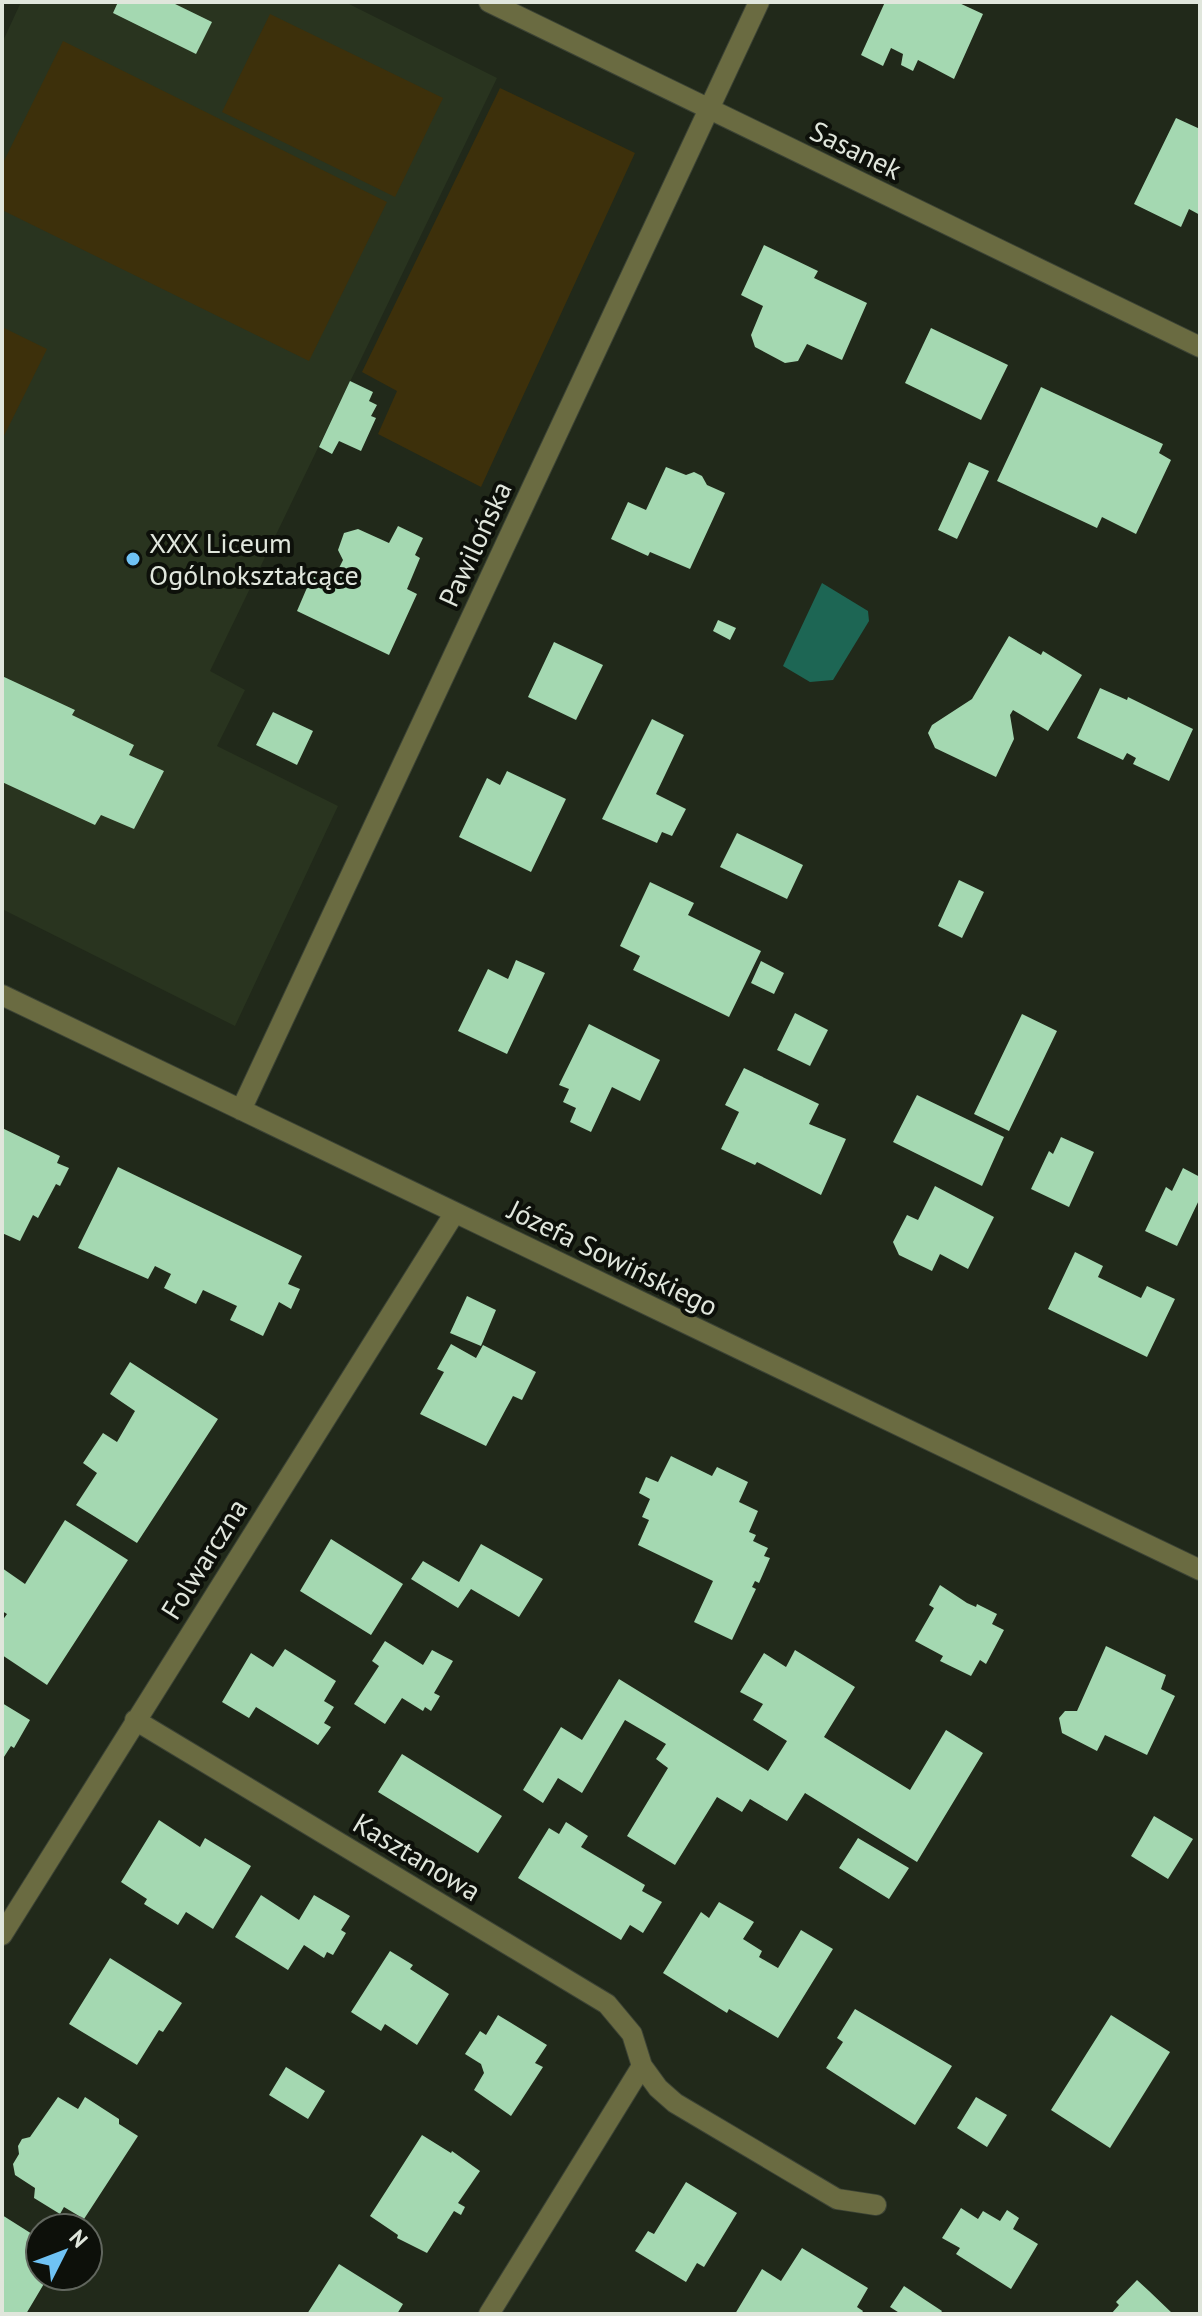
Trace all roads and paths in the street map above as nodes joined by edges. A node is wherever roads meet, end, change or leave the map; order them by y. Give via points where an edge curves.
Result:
1 (489, 2) edge
2 (759, 2) edge
3 (709, 110) junction
4 (1200, 347) edge
5 (2, 995) edge
6 (241, 1110) junction
7 (454, 1214) junction
8 (1200, 1570) edge
9 (135, 1720) junction
10 (2, 1935) edge
11 (642, 2066) junction
12 (876, 2205) dead end
13 (489, 2314) edge

1 - 3 street, Sasanek
2 - 3 street, Pawilońska
3 - 4 street, Sasanek
3 - 6 street, Pawilońska
5 - 6 street, Józefa Sowińskiego
6 - 7 street, Józefa Sowińskiego
7 - 8 street, Józefa Sowińskiego
7 - 9 street, Folwarczna
9 - 10 street, Folwarczna
9 - 11 street, Kasztanowa via 607,2004 632,2034
11 - 12 street, Kasztanowa via 675,2103 837,2199
11 - 13 street

